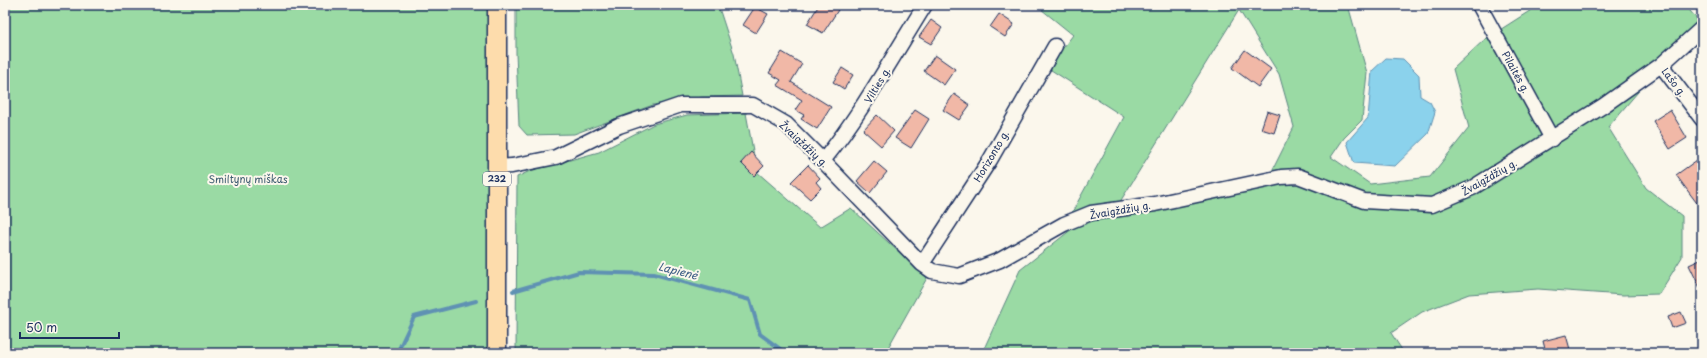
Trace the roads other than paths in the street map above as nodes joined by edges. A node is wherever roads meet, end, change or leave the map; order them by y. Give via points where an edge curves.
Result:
1 (498, 5) edge
2 (925, 5) edge
3 (1479, 5) edge
4 (1702, 28) edge
5 (1055, 46) dead end
6 (1661, 65) junction
7 (1702, 119) edge
8 (1552, 139) junction
9 (824, 161) junction
10 (497, 167) junction
11 (922, 264) junction
12 (497, 353) edge

1 - 10 main road, 232
2 - 9 street, Vilties g. via 866,104
3 - 8 street, Pilaitės g.
4 - 6 street, Žvaigždžių g.
5 - 11 street, Horizonto g. via 990,160
6 - 7 street, Lašo g.
6 - 8 street, Žvaigždžių g.
8 - 11 street, Žvaigždžių g. via 1472,188 1432,205 1364,201 1298,176 1280,177 1155,204 1091,214 1064,224 1000,260 959,276 932,271
9 - 10 street, Žvaigždžių g. via 786,124 753,105 681,105 619,126 556,157
9 - 11 street, Žvaigždžių g.
10 - 12 main road, 232

